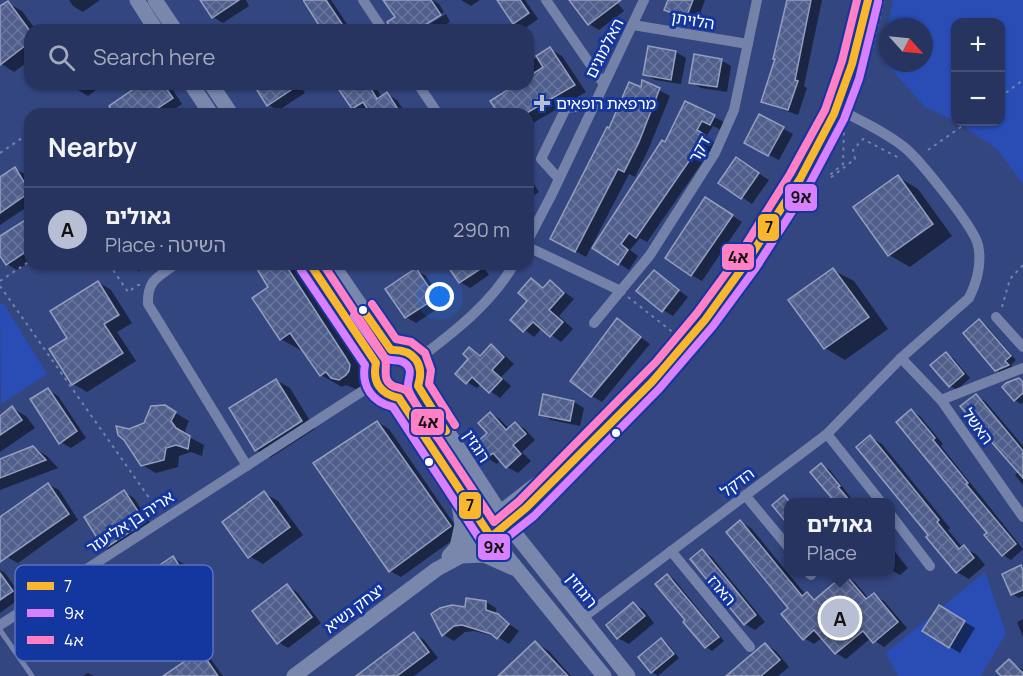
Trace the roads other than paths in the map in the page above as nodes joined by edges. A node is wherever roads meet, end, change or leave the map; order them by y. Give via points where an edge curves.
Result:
1 (137, 0) edge
2 (155, 0) edge
3 (363, 0) edge
4 (546, 0) edge
5 (644, 0) edge
6 (757, 0) edge
7 (868, 0) edge
8 (152, 24) edge
9 (171, 24) edge
10 (379, 24) edge
11 (633, 25) junction
12 (748, 44) junction
13 (603, 83) junction
14 (195, 90) edge
15 (215, 90) edge
16 (422, 90) edge
17 (593, 105) junction
18 (207, 108) edge
19 (227, 108) edge
20 (434, 108) edge
21 (841, 110) junction
22 (559, 179) junction
23 (534, 228) edge
24 (534, 250) edge
25 (168, 270) edge
26 (314, 270) edge
27 (336, 270) edge
28 (511, 270) edge
29 (621, 291) junction
30 (996, 317) road end
31 (594, 323) dead end
32 (1023, 347) edge
33 (390, 350) junction
34 (901, 358) junction
35 (417, 360) junction
36 (376, 363) junction
37 (1023, 368) edge
38 (375, 383) junction
39 (418, 386) junction
40 (399, 398) junction
41 (941, 400) junction
42 (827, 434) junction
43 (247, 466) junction
44 (455, 484) junction
45 (745, 495) junction
46 (878, 498) edge
47 (1023, 517) edge
48 (504, 520) junction
49 (895, 520) edge
50 (487, 532) junction
51 (784, 542) edge
52 (671, 551) junction
53 (460, 552) junction
54 (92, 565) edge
55 (930, 566) dead end
56 (517, 569) junction
57 (15, 615) edge
58 (581, 619) junction
59 (0, 625) edge
60 (0, 630) edge
61 (750, 647) dead end
62 (15, 652) edge
63 (22, 661) edge
64 (32, 676) edge
65 (294, 676) edge
66 (604, 676) edge
67 (628, 676) edge

1 - 8 street
2 - 9 street
3 - 10 street
4 - 13 street
5 - 11 street, האלמוגים
6 - 12 street, דקר
7 - 21 street, יצחק נשיא
11 - 12 street, הלויתן
11 - 13 street, האלמוגים
12 - 29 street, דקר via 734,110 715,153 650,255
13 - 17 street, האלמוגים
14 - 18 street
15 - 19 street
16 - 20 street
17 - 22 street, האלמוגים
17 - 22 street via 566,108 541,159
21 - 34 street, הדקל via 895,140 915,156 978,243 979,268 969,298
21 - 48 street, יצחק נשיא via 764,238 715,308 629,405 527,509
22 - 23 street, האלמוגים
24 - 29 street
25 - 43 street via 153,280 148,304
26 - 36 street
27 - 33 street
28 - 35 street via 471,316
29 - 31 street, דקר
30 - 32 street
33 - 35 street via 406,351
33 - 36 street
34 - 41 street, האשל
34 - 42 street, הדקל
35 - 39 street via 422,373
36 - 38 street
37 - 41 street
38 - 40 street via 385,394
38 - 43 street, אריה בן אליעזר
39 - 40 street
39 - 48 street, רוגזין
40 - 44 street
41 - 47 street, האשל
42 - 45 street, הדקל
42 - 46 street
43 - 54 street, אריה בן אליעזר
44 - 50 street
44 - 53 street via 462,524
45 - 51 street
45 - 52 street, הדקל
48 - 50 street, יצחק נשיא
48 - 58 street, רוגוזין
49 - 55 street
50 - 53 street, יצחק נשיא
50 - 56 street
52 - 58 street, הדקל
52 - 61 street, הארז
53 - 56 street via 484,555
53 - 65 street, יצחק נשיא
56 - 66 street
57 - 59 street, אריה בן אליעזר
58 - 67 street, רוגוזין
60 - 62 lane
63 - 64 lane

